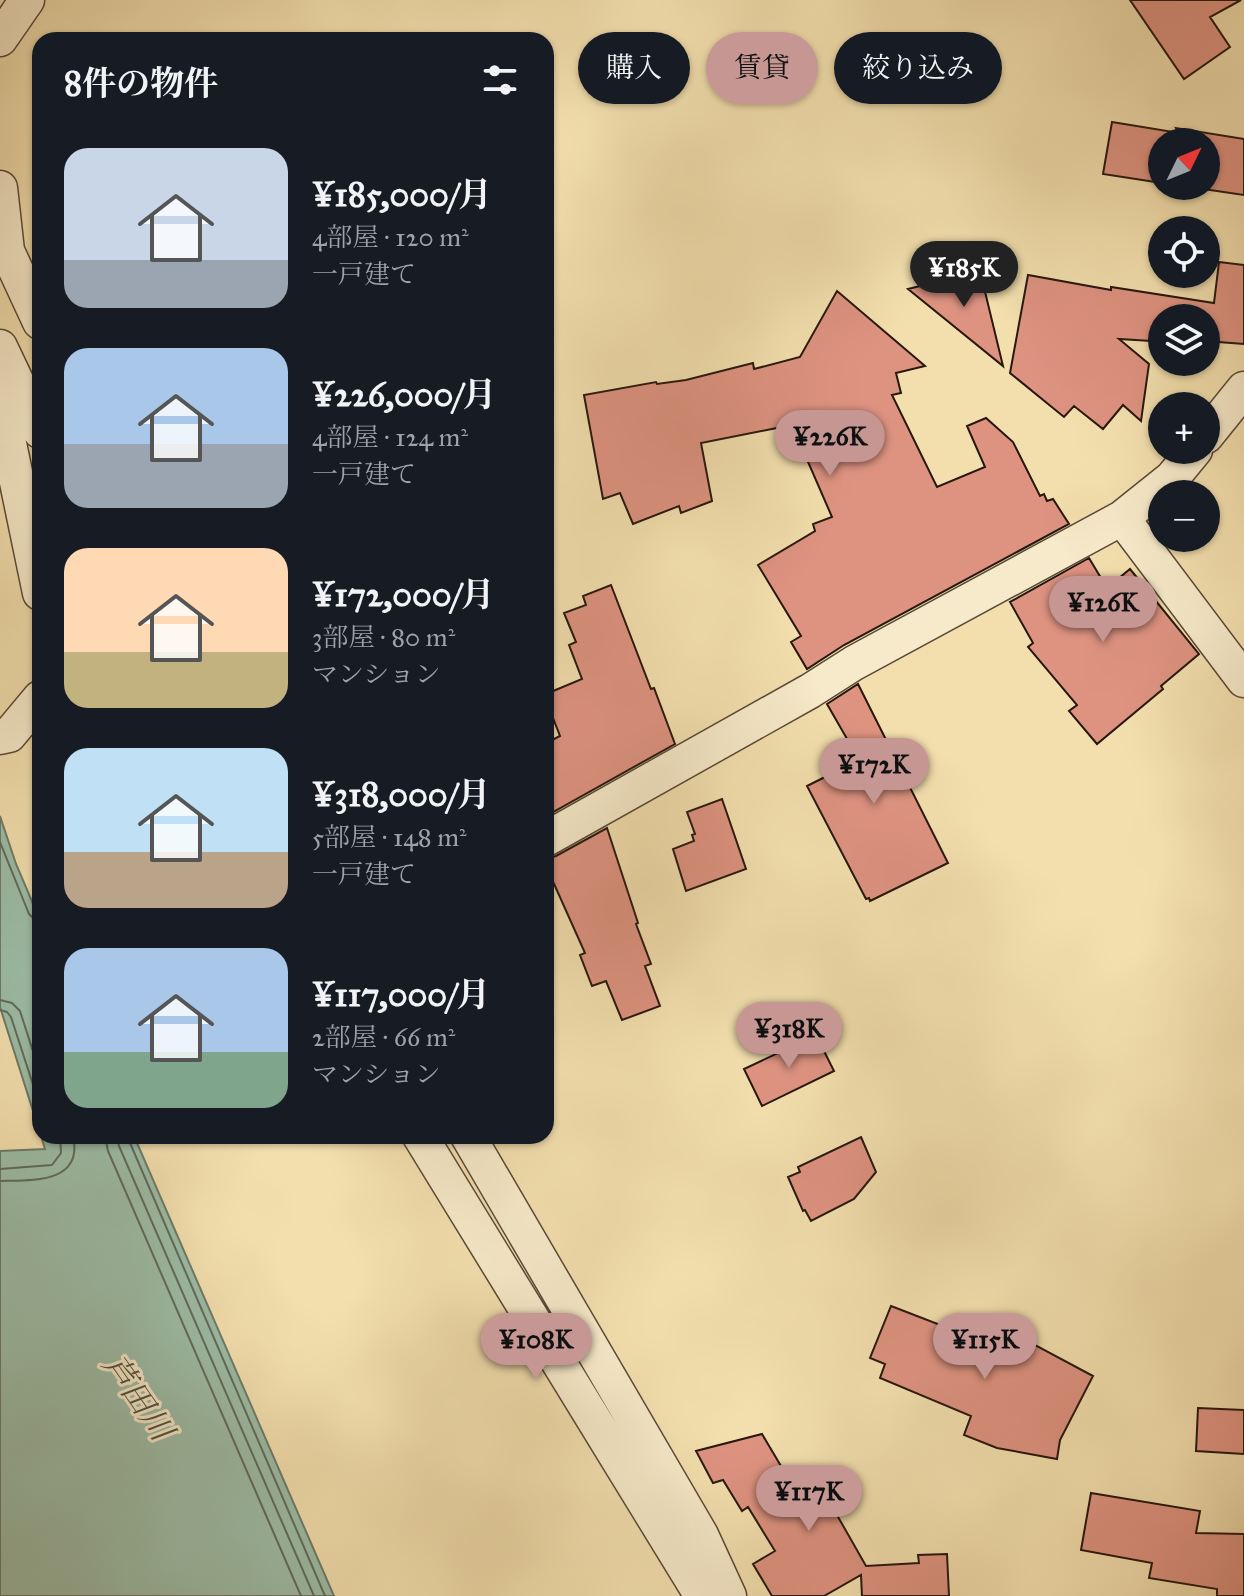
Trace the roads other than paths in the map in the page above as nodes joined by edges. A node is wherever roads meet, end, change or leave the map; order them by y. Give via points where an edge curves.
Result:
1 (27, 0) edge
2 (0, 39) edge
3 (0, 188) edge
4 (3, 241) edge
5 (32, 304) edge
6 (1, 353) edge
7 (1244, 389) edge
8 (0, 400) edge
9 (32, 415) edge
10 (1220, 419) edge
11 (1184, 464) edge
12 (1122, 518) junction
13 (32, 554) edge
14 (1244, 680) edge
15 (32, 706) edge
16 (4, 736) edge
17 (554, 835) edge
18 (425, 1144) edge
19 (473, 1144) edge
20 (702, 1596) edge
21 (729, 1596) edge

1 - 2 street
3 - 4 street
4 - 5 street
6 - 9 street
7 - 10 street
8 - 13 street
11 - 12 street
12 - 14 street
12 - 17 street
15 - 16 street
18 - 20 street
19 - 21 street via 701,1535

